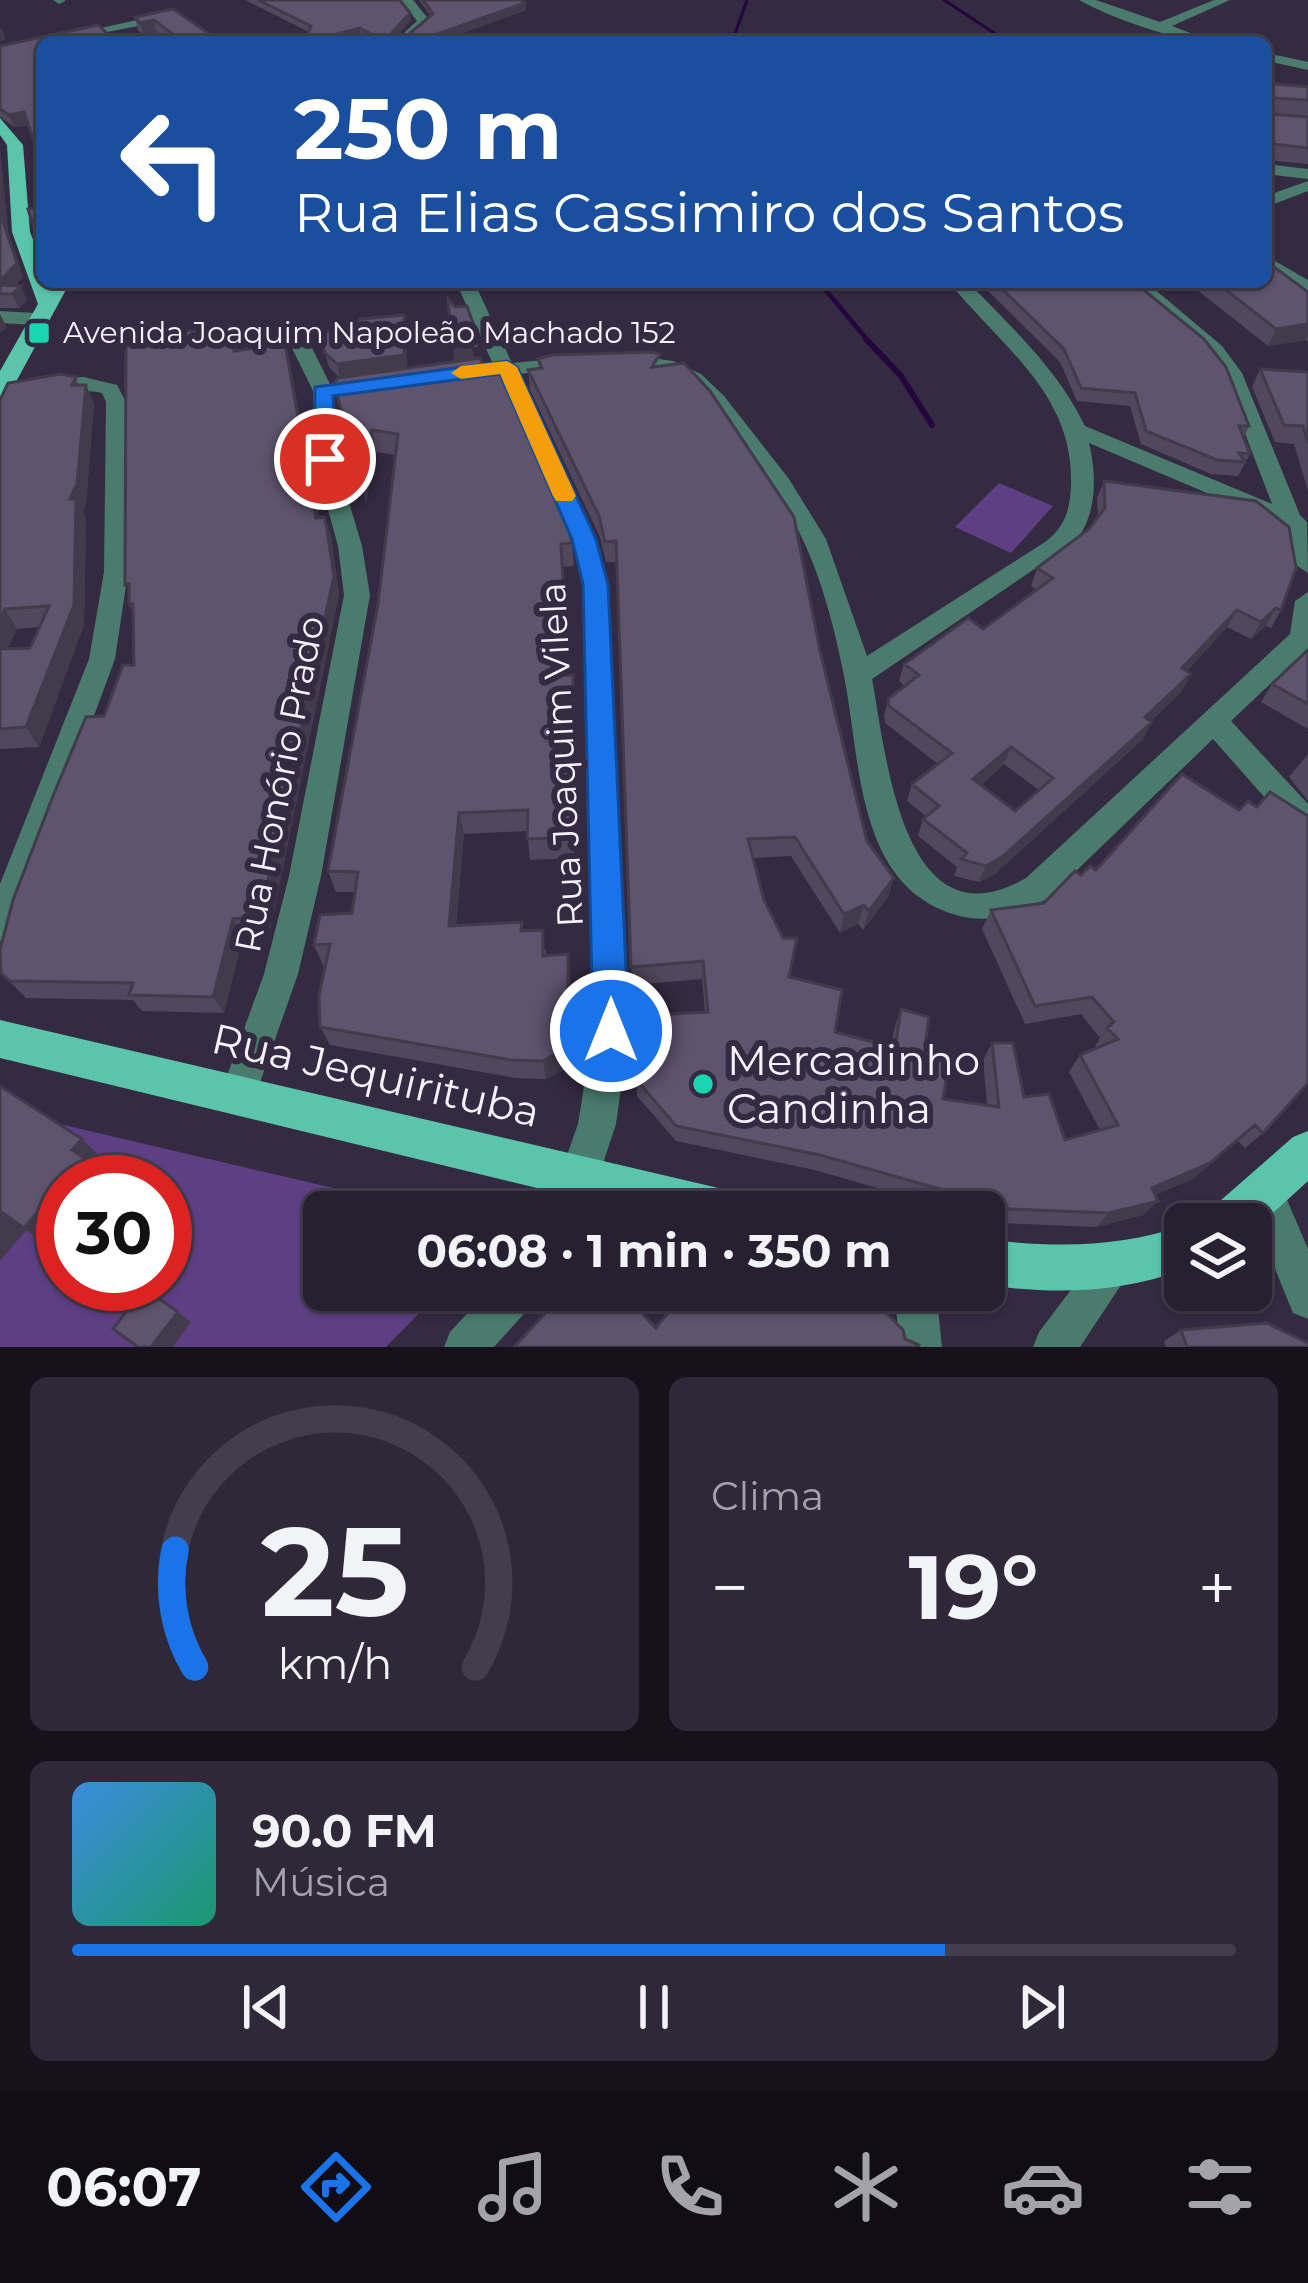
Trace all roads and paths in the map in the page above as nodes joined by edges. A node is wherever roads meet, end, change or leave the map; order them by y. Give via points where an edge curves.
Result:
1 (177, 0) edge
2 (407, 0) edge
3 (1086, 0) edge
4 (1224, 0) edge
5 (1159, 27) junction
6 (82, 36) edge
7 (407, 36) edge
8 (1188, 36) edge
9 (36, 44) edge
10 (20, 47) edge
11 (1272, 58) edge
12 (1308, 66) edge
13 (0, 123) edge
14 (1272, 170) edge
15 (1308, 174) edge
16 (1308, 186) edge
17 (1272, 200) edge
18 (0, 231) edge
19 (21, 232) junction
20 (35, 261) edge
21 (1272, 265) edge
22 (468, 288) edge
23 (964, 288) edge
24 (1143, 288) edge
25 (1308, 288) edge
26 (48, 301) edge
27 (0, 317) edge
28 (301, 346) dead end
29 (507, 367) junction
30 (0, 391) edge
31 (322, 391) junction
32 (1080, 431) junction
33 (1294, 522) junction
34 (1308, 565) edge
35 (1308, 601) edge
36 (858, 675) junction
37 (1214, 721) junction
38 (1308, 825) edge
39 (0, 926) edge
40 (0, 1039) edge
41 (238, 1095) junction
42 (1308, 1152) edge
43 (566, 1191) edge
44 (577, 1191) edge
45 (1264, 1195) junction
46 (1254, 1203) edge
47 (1164, 1253) edge
48 (1005, 1265) edge
49 (1113, 1268) junction
50 (1308, 1298) edge
51 (498, 1311) edge
52 (918, 1311) edge
53 (465, 1347) edge
54 (921, 1347) edge
55 (1054, 1347) edge

1 - 6 street via 166,23
2 - 7 street via 425,20
3 - 5 street
4 - 5 street
5 - 8 street
9 - 10 street
11 - 12 street
13 - 19 main road via 14,145
14 - 15 street
16 - 17 street
18 - 19 street
19 - 20 main road
21 - 25 street
22 - 29 street, Rua Joaquim Vilela
23 - 32 street via 1040,368
24 - 33 street via 1232,373
26 - 27 street
26 - 30 main road
28 - 31 street, Rua Honório Prado
29 - 31 street
29 - 36 street via 649,361 698,377 802,512
29 - 44 street, Rua Joaquim Vilela via 584,539 595,584 611,1031 605,1088
30 - 39 street via 98,385 110,389 118,423 116,572 102,659
31 - 41 street, Rua Honório Prado via 325,459 357,595 305,876
32 - 33 street
32 - 36 street via 1085,472 1071,536
33 - 34 street
35 - 37 street via 1302,638
36 - 37 street via 891,834 915,882 960,904 1012,904 1037,889
37 - 38 street
40 - 41 main road, Rua Jequirituba
41 - 43 main road, Rua Jequirituba
42 - 45 main road
45 - 46 main road
45 - 50 street
47 - 49 main road
48 - 49 main road
49 - 55 street
51 - 53 street
52 - 54 street

